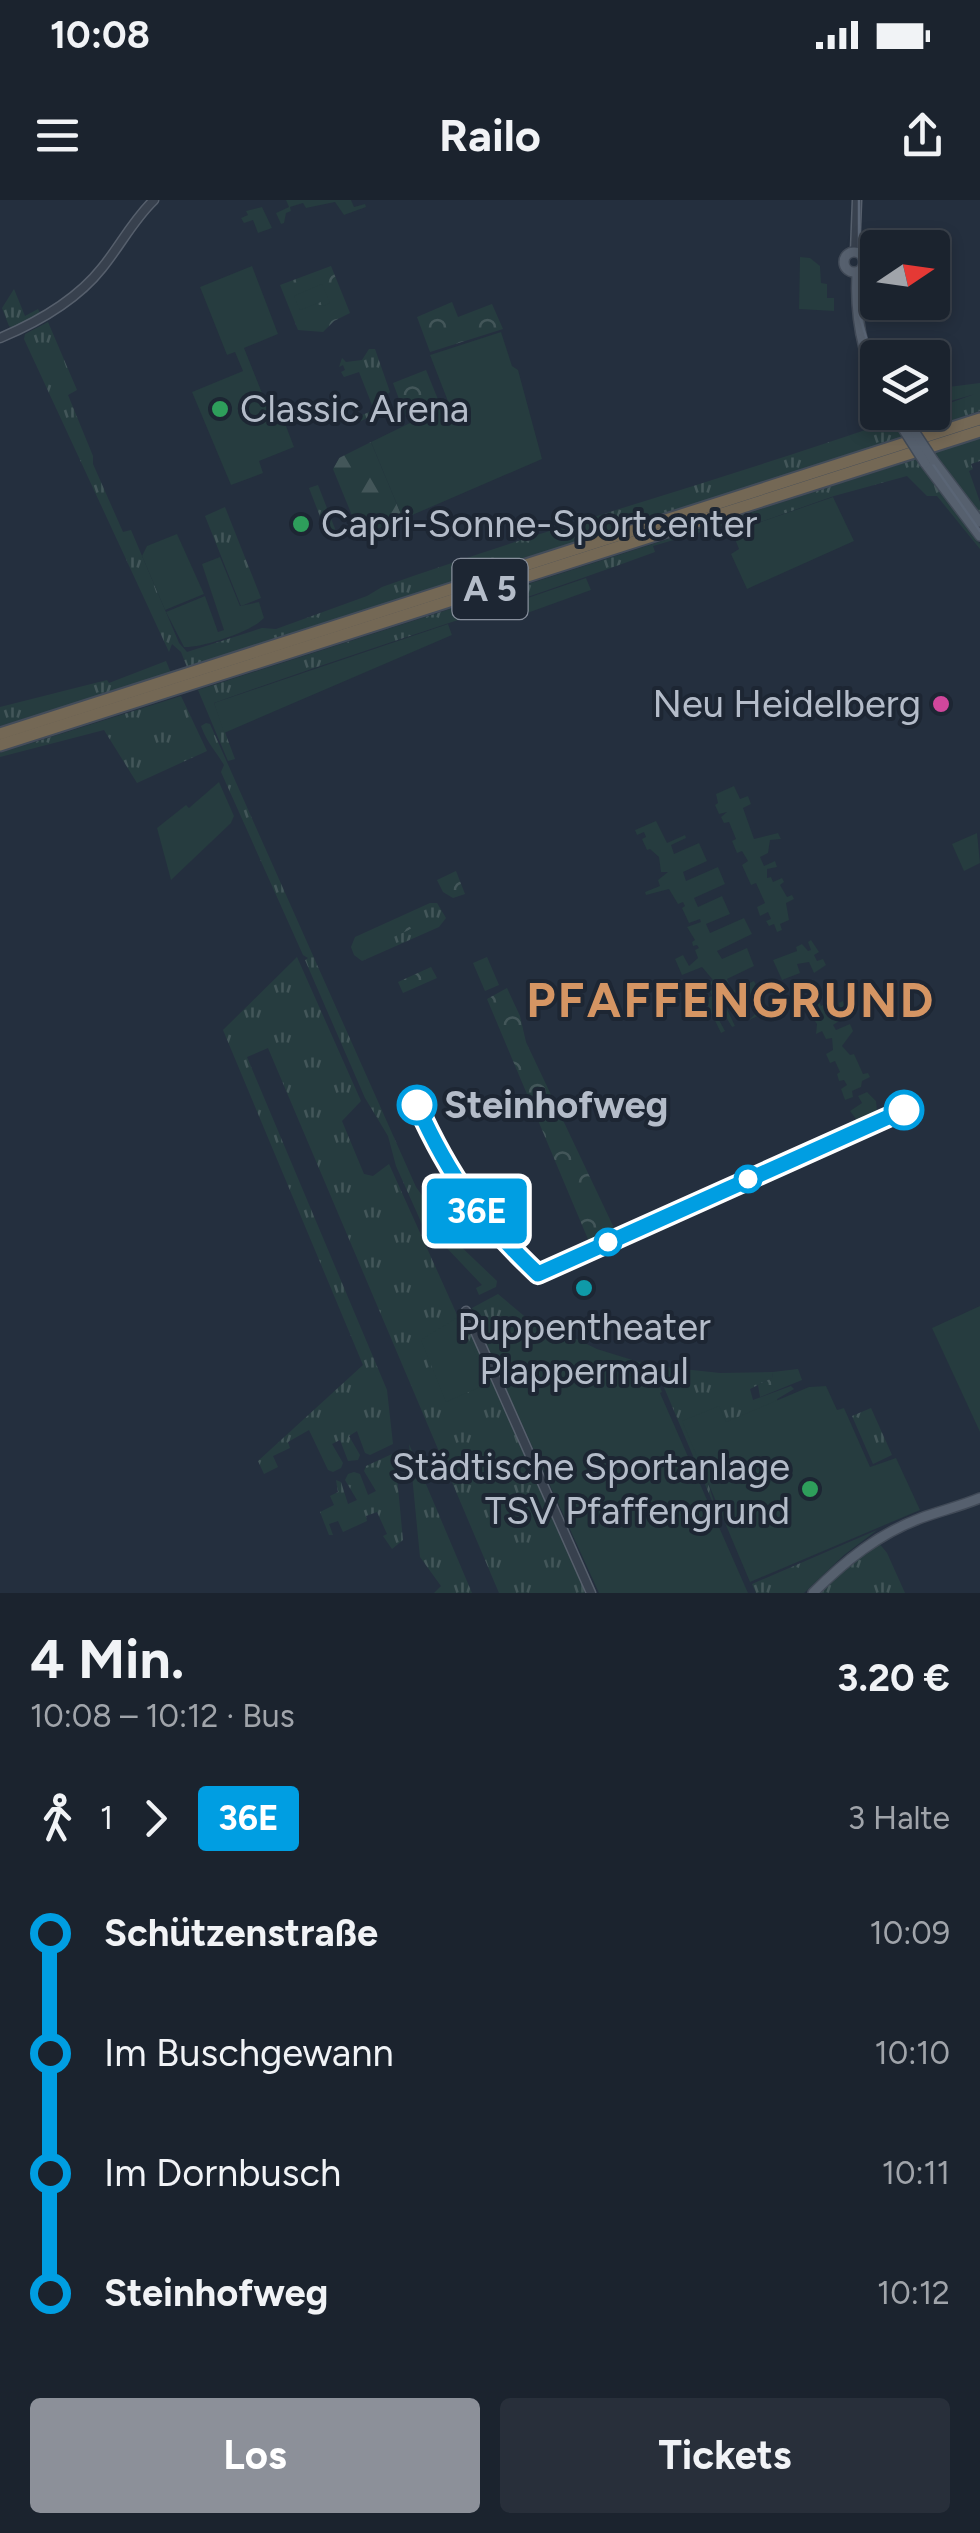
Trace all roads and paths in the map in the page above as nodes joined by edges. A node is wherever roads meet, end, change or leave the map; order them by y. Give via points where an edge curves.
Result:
1 (154, 200) edge
2 (857, 200) edge
3 (855, 252) joint
4 (862, 334) junction
5 (0, 338) edge
6 (863, 340) edge
7 (865, 340) edge
8 (980, 419) edge
9 (909, 430) edge
10 (980, 431) edge
11 (929, 461) junction
12 (980, 522) edge
13 (980, 536) edge
14 (0, 734) edge
15 (0, 745) edge
16 (466, 1310) dead end
17 (980, 1498) edge
18 (591, 1593) edge
19 (813, 1593) edge

1 - 5 street via 84,286 44,317
2 - 3 street
3 - 4 main road via 864,262 857,272
4 - 6 main road
4 - 7 main road
8 - 14 highway, A 5
9 - 11 main road, bridge
10 - 15 highway, A 5
11 - 12 main road
11 - 13 main road
16 - 18 street
17 - 19 main road via 881,1537

